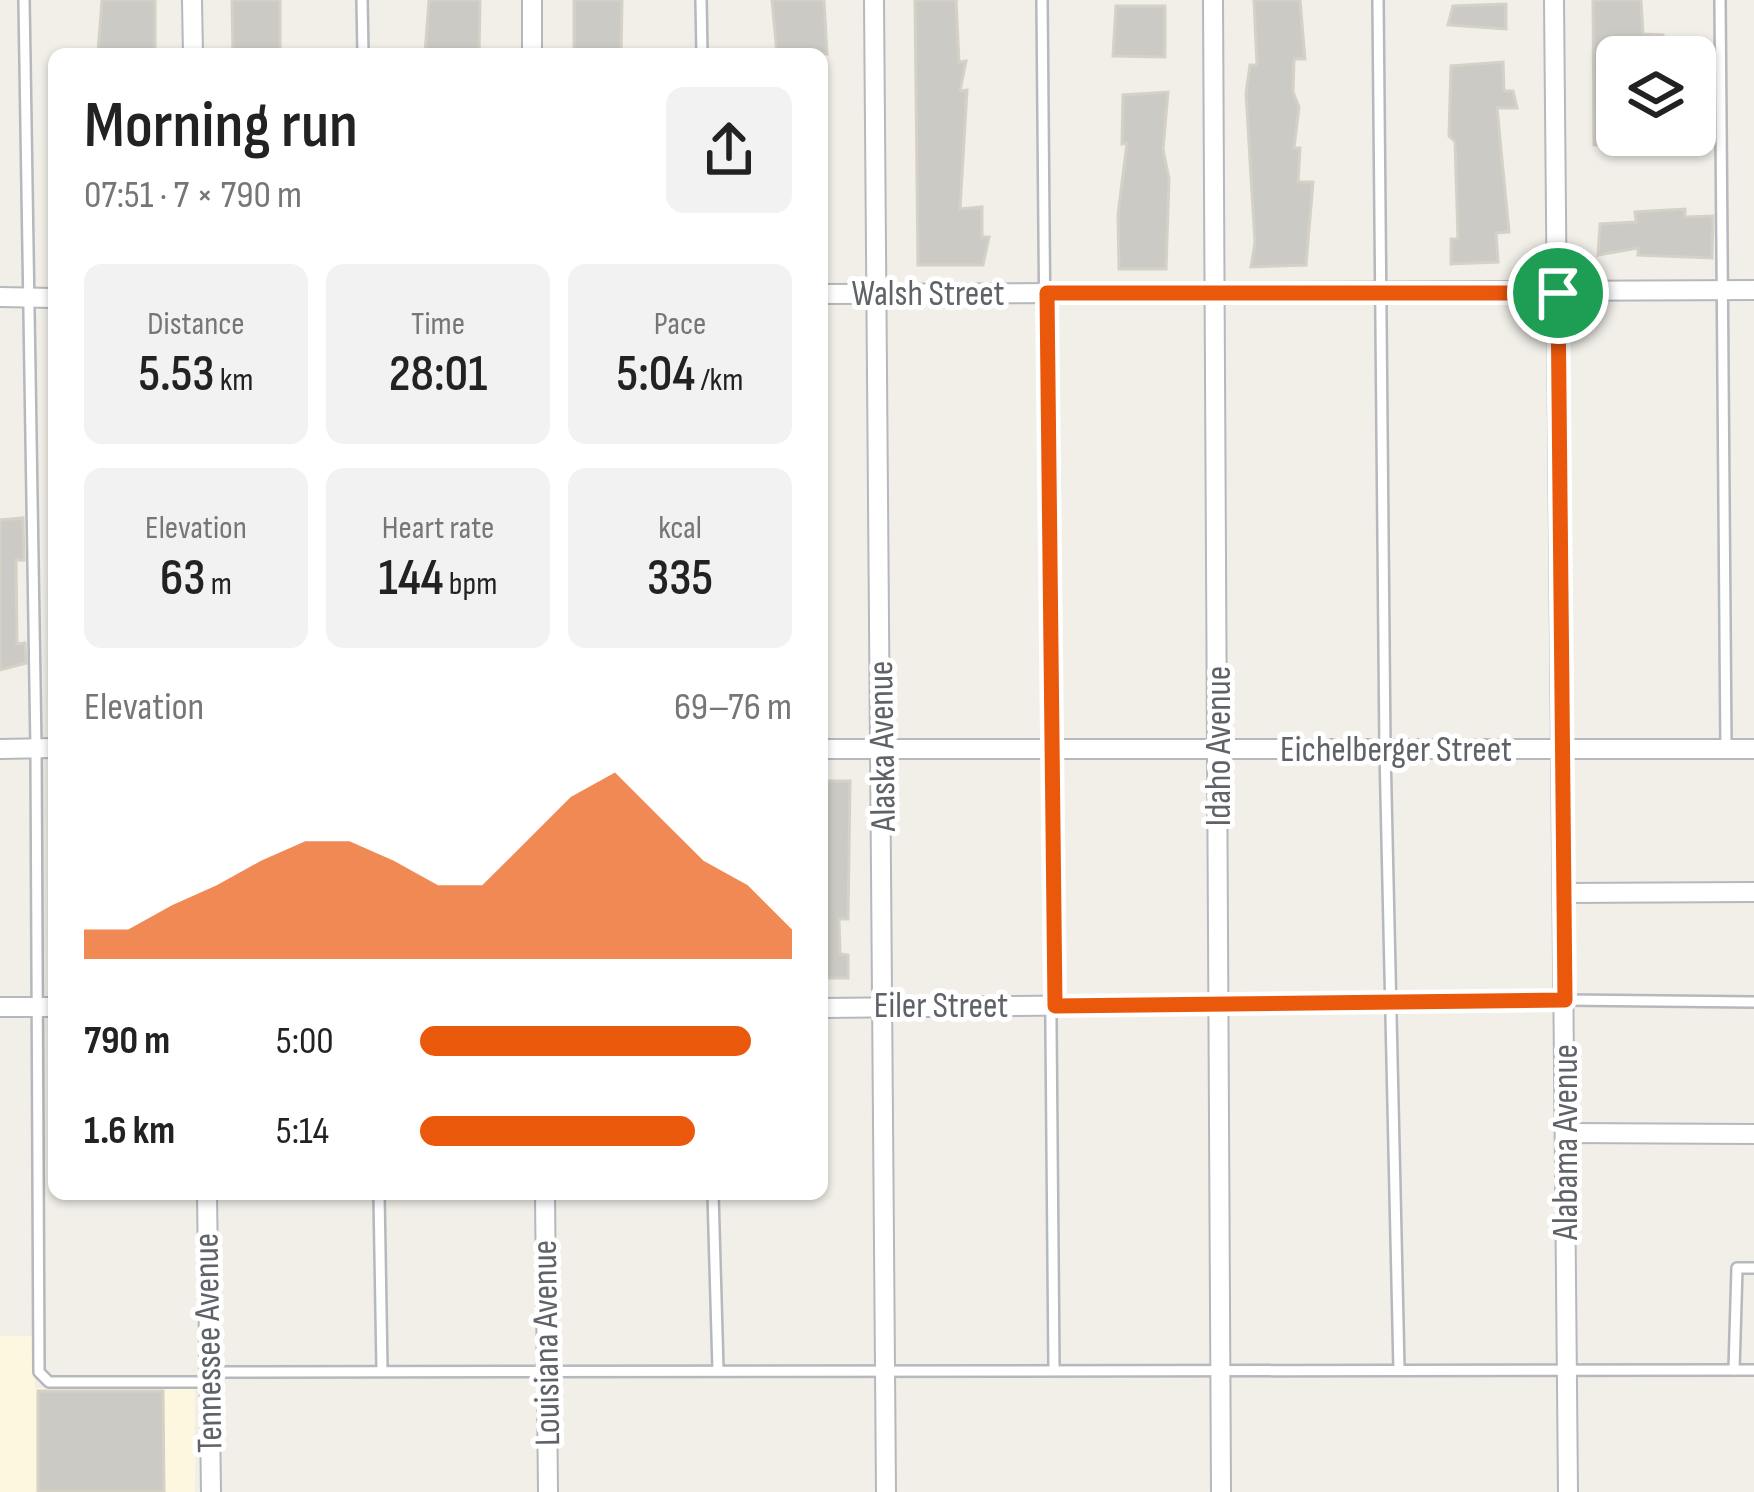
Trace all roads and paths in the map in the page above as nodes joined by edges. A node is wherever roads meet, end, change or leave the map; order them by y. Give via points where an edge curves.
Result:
1 (24, 0) edge
2 (192, 0) edge
3 (362, 0) edge
4 (532, 0) edge
5 (701, 0) edge
6 (874, 0) edge
7 (1042, 0) edge
8 (1213, 0) edge
9 (1378, 0) edge
10 (1554, 0) edge
11 (1720, 0) edge
12 (193, 48) edge
13 (363, 48) edge
14 (532, 48) edge
15 (702, 48) edge
16 (1754, 290) edge
17 (1723, 291) junction
18 (1384, 292) junction
19 (1047, 293) junction
20 (1558, 293) junction
21 (828, 294) edge
22 (878, 294) junction
23 (1215, 294) junction
24 (0, 297) edge
25 (28, 298) junction
26 (48, 298) edge
27 (45, 748) edge
28 (828, 748) edge
29 (0, 749) edge
30 (883, 749) junction
31 (1220, 749) junction
32 (1726, 749) junction
33 (1754, 749) edge
34 (1051, 750) junction
35 (1385, 750) junction
36 (1559, 751) junction
37 (1754, 892) edge
38 (1564, 893) junction
39 (1389, 1000) junction
40 (1565, 1000) junction
41 (1754, 1003) edge
42 (0, 1006) edge
43 (885, 1006) junction
44 (1055, 1006) junction
45 (1221, 1006) junction
46 (46, 1007) edge
47 (828, 1008) edge
48 (1566, 1133) junction
49 (1754, 1134) edge
50 (207, 1200) edge
51 (380, 1200) edge
52 (545, 1200) edge
53 (713, 1200) edge
54 (1754, 1268) edge
55 (886, 1367) junction
56 (382, 1369) junction
57 (546, 1369) junction
58 (1054, 1369) junction
59 (1220, 1369) junction
60 (1399, 1369) junction
61 (718, 1370) junction
62 (1568, 1370) junction
63 (1733, 1370) junction
64 (1754, 1370) edge
65 (210, 1377) junction
66 (211, 1492) edge
67 (548, 1492) edge
68 (886, 1492) edge
69 (1221, 1492) edge
70 (1568, 1492) edge

1 - 25 lane
2 - 12 street
3 - 13 lane
4 - 14 street
5 - 15 lane
6 - 22 street, Alaska Avenue
7 - 19 lane
8 - 23 street, Idaho Avenue
9 - 18 lane
10 - 20 street, Alabama Avenue
11 - 17 lane
16 - 17 street, Walsh Street
17 - 20 street, Walsh Street
17 - 32 lane
18 - 20 street, Walsh Street
18 - 23 street, Walsh Street
18 - 35 lane
19 - 22 street, Walsh Street
19 - 23 street, Walsh Street
19 - 34 lane
20 - 36 street, Alabama Avenue
21 - 22 street, Walsh Street
22 - 30 street, Alaska Avenue
23 - 31 street, Idaho Avenue
24 - 25 street
25 - 26 street
25 - 27 lane
27 - 29 street
27 - 46 lane
28 - 30 street, Eichelberger Street
30 - 34 street, Eichelberger Street
30 - 43 street, Alaska Avenue
31 - 34 street, Eichelberger Street
31 - 35 street, Eichelberger Street
31 - 45 street, Idaho Avenue
32 - 33 street, Eichelberger Street
32 - 36 street, Eichelberger Street
34 - 44 lane
35 - 36 street, Eichelberger Street
35 - 39 lane
36 - 38 street, Alabama Avenue
37 - 38 street
38 - 40 street, Alabama Avenue
39 - 40 street, Eiler Street
39 - 45 street, Eiler Street
39 - 60 lane
40 - 41 lane
40 - 48 street, Alabama Avenue
42 - 46 street
43 - 44 street, Eiler Street
43 - 47 street, Eiler Street
43 - 55 street, Alaska Avenue
44 - 45 street, Eiler Street
44 - 58 lane
45 - 59 street, Idaho Avenue
46 - 65 lane via 42,1380
48 - 49 street
48 - 62 street, Alabama Avenue
50 - 65 street, Tennessee Avenue
51 - 56 lane
52 - 57 street, Louisiana Avenue
53 - 61 lane
54 - 63 lane via 1737,1268
55 - 58 lane
55 - 61 lane
55 - 68 street, Alaska Avenue
56 - 57 lane
56 - 65 lane
57 - 61 lane
57 - 67 street, Louisiana Avenue
58 - 59 lane
59 - 60 lane
59 - 69 street, Idaho Avenue
60 - 62 lane
62 - 63 lane
62 - 70 street, Alabama Avenue
63 - 64 lane
65 - 66 street, Tennessee Avenue

